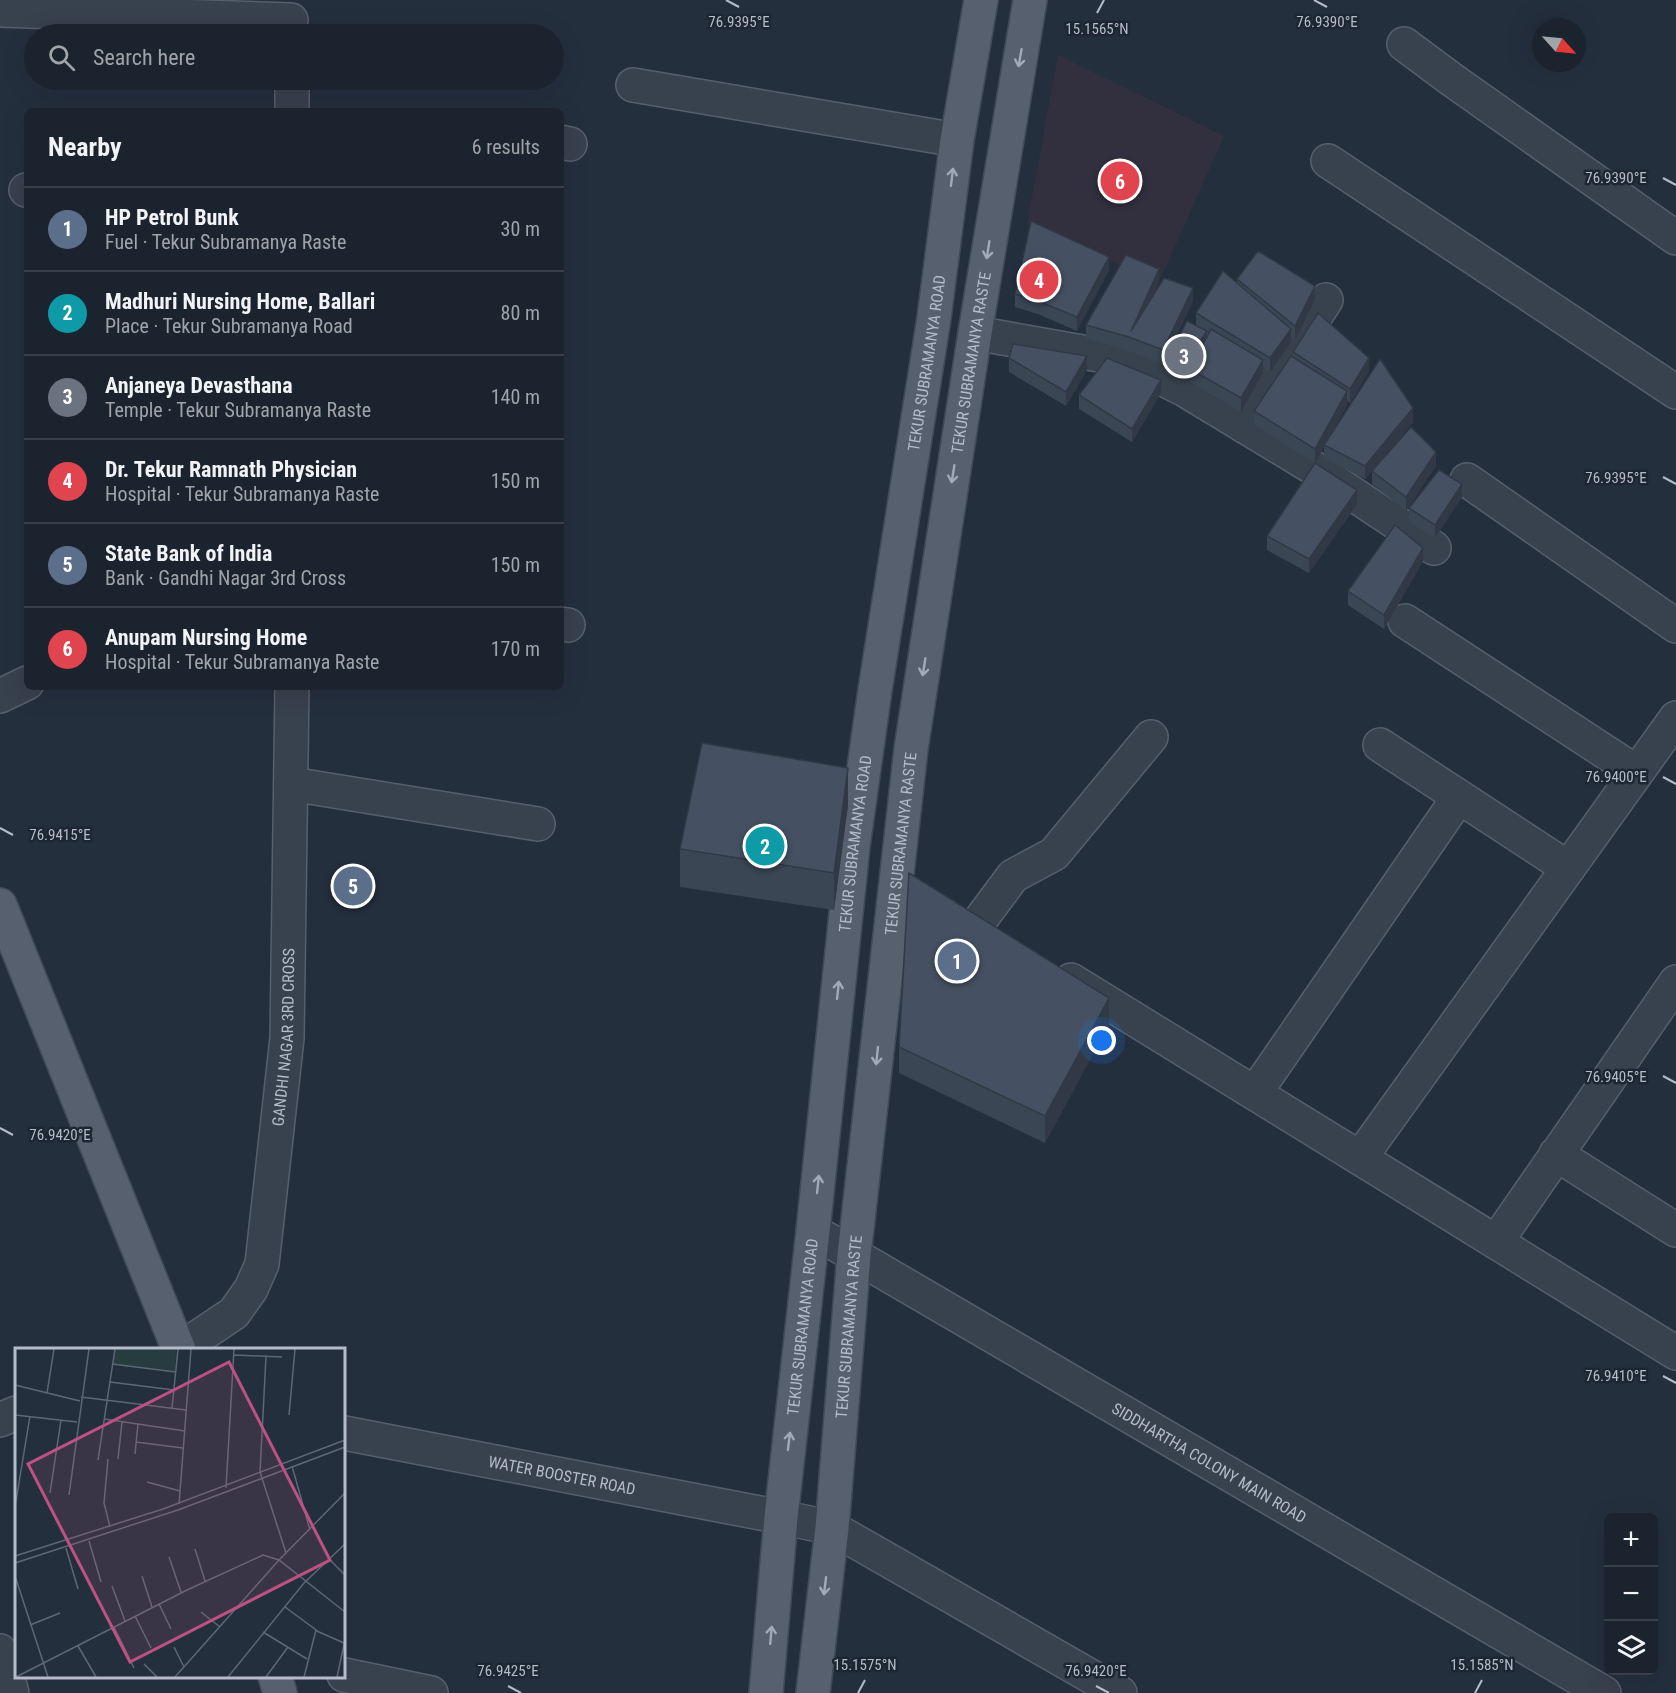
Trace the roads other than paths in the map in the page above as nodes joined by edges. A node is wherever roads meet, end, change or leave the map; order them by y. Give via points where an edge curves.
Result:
1 (981, 0) edge
2 (1030, 0) edge
3 (0, 10) edge
4 (291, 18) edge
5 (1404, 44) dead end
6 (633, 85) dead end
7 (292, 90) edge
8 (292, 108) edge
9 (957, 140) junction
10 (1328, 161) dead end
11 (1676, 238) edge
12 (1326, 300) dead end
13 (975, 333) junction
14 (1676, 392) edge
15 (1244, 426) junction
16 (1467, 480) dead end
17 (1434, 548) dead end
18 (1405, 621) dead end
19 (1676, 626) edge
20 (24, 684) edge
21 (292, 690) edge
22 (0, 696) edge
23 (1676, 718) edge
24 (1151, 737) dead end
25 (1380, 745) dead end
26 (1636, 772) junction
27 (291, 784) junction
28 (826, 792) edge
29 (1459, 796) junction
30 (860, 798) junction
31 (538, 824) dead end
32 (1568, 867) junction
33 (896, 872) junction
34 (927, 891) edge
35 (0, 905) edge
36 (1006, 940) edge
37 (1045, 964) edge
38 (1676, 982) edge
39 (1255, 1094) junction
40 (1556, 1155) junction
41 (1360, 1158) junction
42 (1676, 1230) edge
43 (813, 1231) junction
44 (1496, 1242) junction
45 (854, 1255) junction
46 (178, 1348) edge
47 (182, 1348) edge
48 (1676, 1353) edge
49 (15, 1413) edge
50 (0, 1420) edge
51 (345, 1433) edge
52 (781, 1517) junction
53 (832, 1528) junction
54 (0, 1651) edge
55 (345, 1675) edge
56 (274, 1678) edge
57 (8, 1691) edge
58 (280, 1693) edge
59 (430, 1693) edge
60 (766, 1693) edge
61 (813, 1693) edge
62 (1120, 1693) edge
63 (1604, 1693) edge

1 - 9 main road, TEKUR SUBRAMANYA ROAD
2 -> 13 main road, TEKUR SUBRAMANYA RASTE
3 - 4 street
5 - 11 street
6 - 9 street
7 - 8 street
30 -> 9 main road, TEKUR SUBRAMANYA ROAD via 934,318
10 - 14 street
12 - 15 street
13 - 15 street via 1099,356 1153,374
13 -> 33 main road, TEKUR SUBRAMANYA RASTE via 911,748
15 - 17 street
16 - 19 street
18 - 26 street
20 - 22 street
21 - 27 street, GANDHI NAGAR 3RD CROSS
23 - 26 street
24 - 36 street via 1053,854 1012,876 968,916
25 - 29 street
26 - 32 street
27 - 31 street
27 - 47 street, GANDHI NAGAR 3RD CROSS via 287,1038 262,1264 234,1313
28 - 30 street
29 - 32 street
29 - 39 street
43 -> 30 main road, TEKUR SUBRAMANYA ROAD
32 - 41 street
33 - 34 street
33 -> 45 main road, TEKUR SUBRAMANYA RASTE
35 - 46 main road
37 - 39 street
38 - 40 street
39 - 41 street
40 - 42 street
40 - 44 street
41 - 44 street
43 - 45 street, SIDDHARTHA COLONY MAIN ROAD
52 -> 43 main road, TEKUR SUBRAMANYA ROAD
44 - 48 street
45 - 53 main road, TEKUR SUBRAMANYA RASTE
45 - 63 street, SIDDHARTHA COLONY MAIN ROAD
49 - 50 street
51 - 52 street, WATER BOOSTER ROAD
52 - 53 street, WATER BOOSTER ROAD
60 -> 52 main road, TEKUR SUBRAMANYA ROAD
53 -> 61 main road, TEKUR SUBRAMANYA RASTE
53 - 62 street, WATER BOOSTER ROAD
54 - 57 street
55 - 59 street
56 - 58 main road

